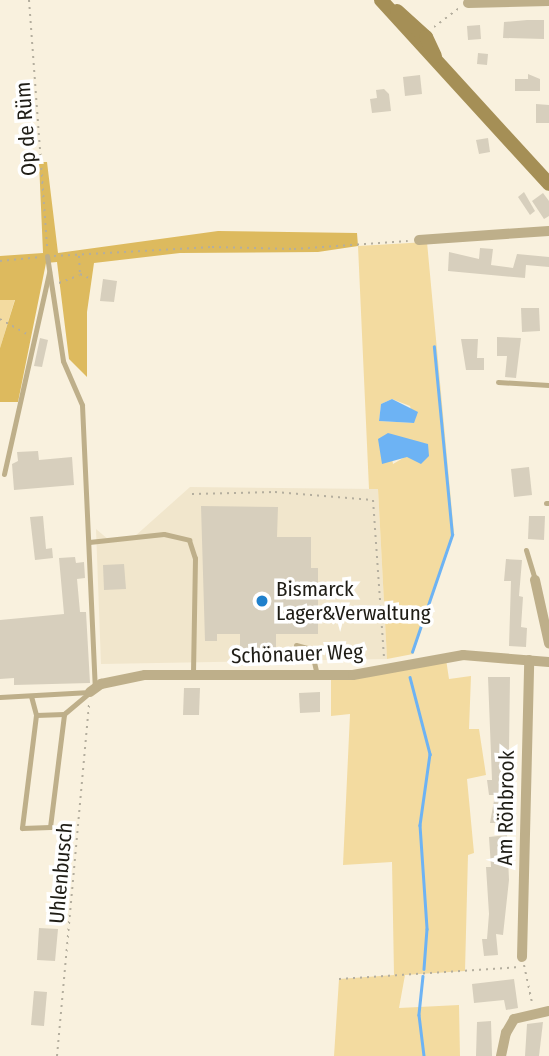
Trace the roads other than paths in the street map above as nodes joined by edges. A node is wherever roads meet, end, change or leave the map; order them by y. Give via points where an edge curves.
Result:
1 (549, 1) edge
2 (384, 3) edge
3 (468, 3) road end
4 (437, 59) junction
5 (549, 184) edge
6 (549, 230) edge
7 (419, 240) road end
8 (47, 256) road end
9 (50, 269) junction
10 (498, 382) dead end
11 (549, 385) edge
12 (4, 474) dead end
13 (89, 542) junction
14 (526, 550) dead end
15 (535, 580) joint
16 (549, 643) edge
17 (296, 645) dead end
18 (529, 660) junction
19 (549, 662) edge
20 (317, 675) junction
21 (193, 676) junction
22 (93, 690) junction
23 (31, 696) junction
24 (0, 697) edge
25 (64, 713) junction
26 (36, 715) junction
27 (523, 962) road end
28 (549, 1011) edge
29 (501, 1056) edge

1 - 3 street
2 - 4 street
2 - 4 street via 405,15 426,37
4 - 5 street
6 - 7 street
8 - 9 lane
9 - 12 lane via 31,336
9 - 13 lane via 63,361 82,405
10 - 11 lane
13 - 21 lane via 164,534 189,540 195,558
13 - 22 lane
14 - 15 lane
15 - 16 street
17 - 20 lane via 311,649
18 - 19 street, Schönauer Weg
18 - 20 street, Schönauer Weg via 463,655 384,670
18 - 27 street, Am Röhbrook
20 - 21 street, Schönauer Weg
21 - 22 street, Schönauer Weg via 145,675
22 - 23 lane
22 - 25 lane
23 - 24 lane
23 - 26 lane
25 - 26 lane
25 - 26 lane via 50,827 22,828
28 - 29 street via 514,1019

